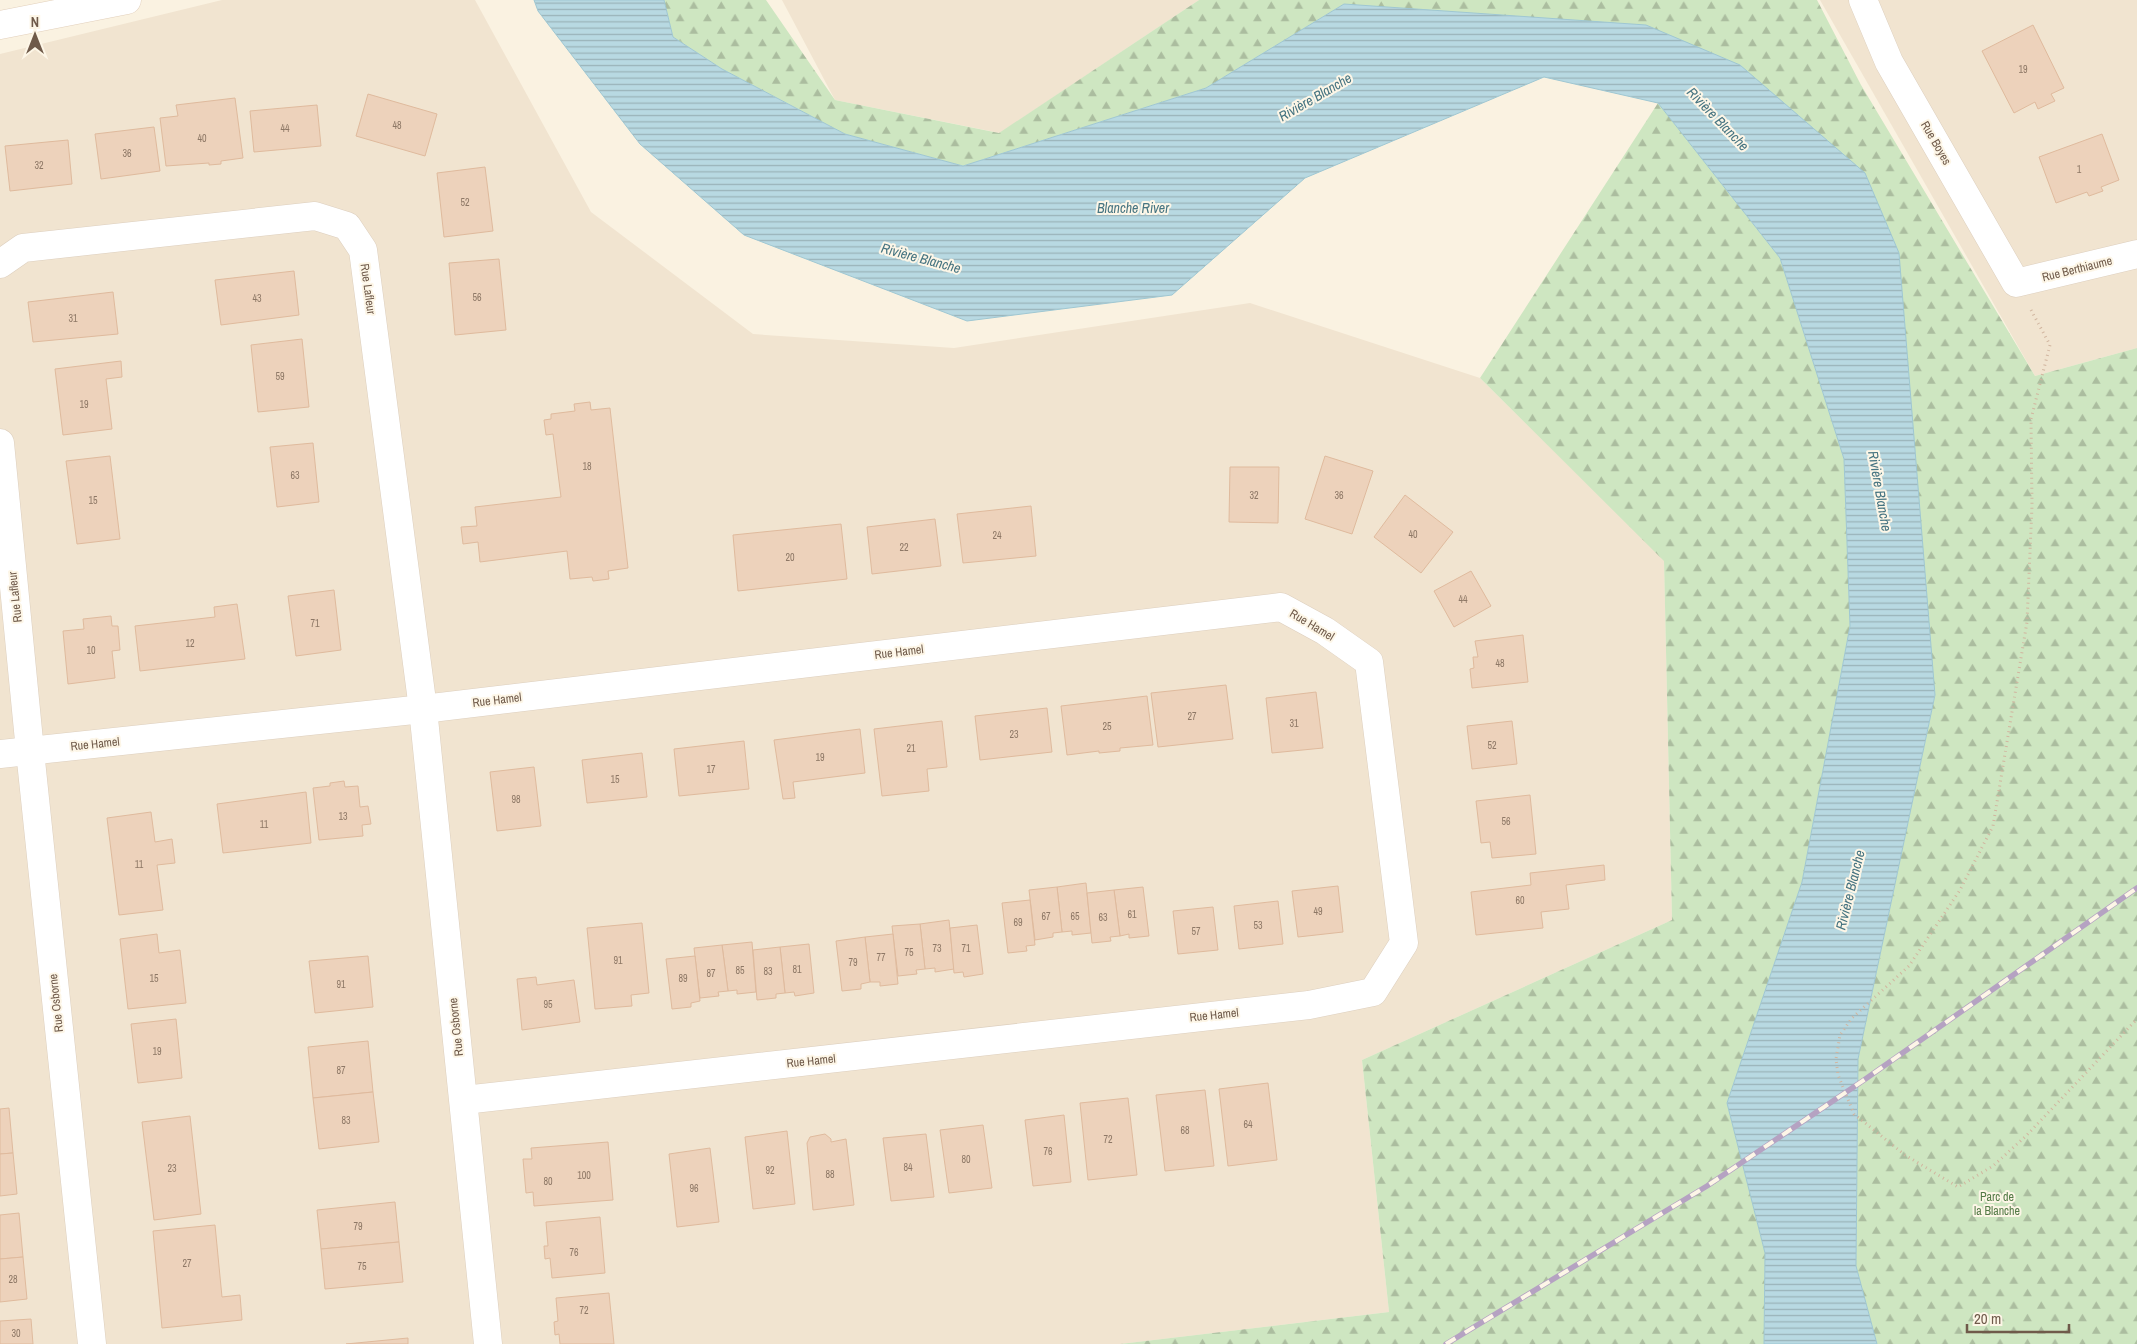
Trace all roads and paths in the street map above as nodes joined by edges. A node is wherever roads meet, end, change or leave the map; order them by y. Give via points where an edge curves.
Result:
1 (127, 0) edge
2 (1862, 0) edge
3 (0, 26) edge
4 (2137, 254) edge
5 (0, 264) edge
6 (2016, 283) junction
7 (0, 443) edge
8 (423, 709) junction
9 (30, 751) junction
10 (0, 754) edge
11 (2137, 1018) edge
12 (464, 1100) junction
13 (92, 1344) edge
14 (488, 1344) edge

1 - 3 street
2 - 6 street, Rue Boyes via 1889,62
4 - 6 street, Rue Berthiaume
5 - 8 street, Rue Lafleur via 23,248 315,216 347,226 363,250
6 - 11 path via 2050,345 2031,419 2032,506 2027,622 1992,826 1960,890 1909,966 1852,1018 1840,1035 1836,1059 1838,1075 1854,1114 1905,1155 1958,1188 1992,1166 2026,1136
7 - 9 street, Rue Lafleur
8 - 9 street, Rue Hamel
8 - 12 street, Rue Osborne
8 - 12 street, Rue Hamel via 1281,607 1369,662 1404,943 1373,992 1309,1005
9 - 10 street, Rue Hamel
9 - 13 street, Rue Osborne
12 - 14 street, Rue Osborne

